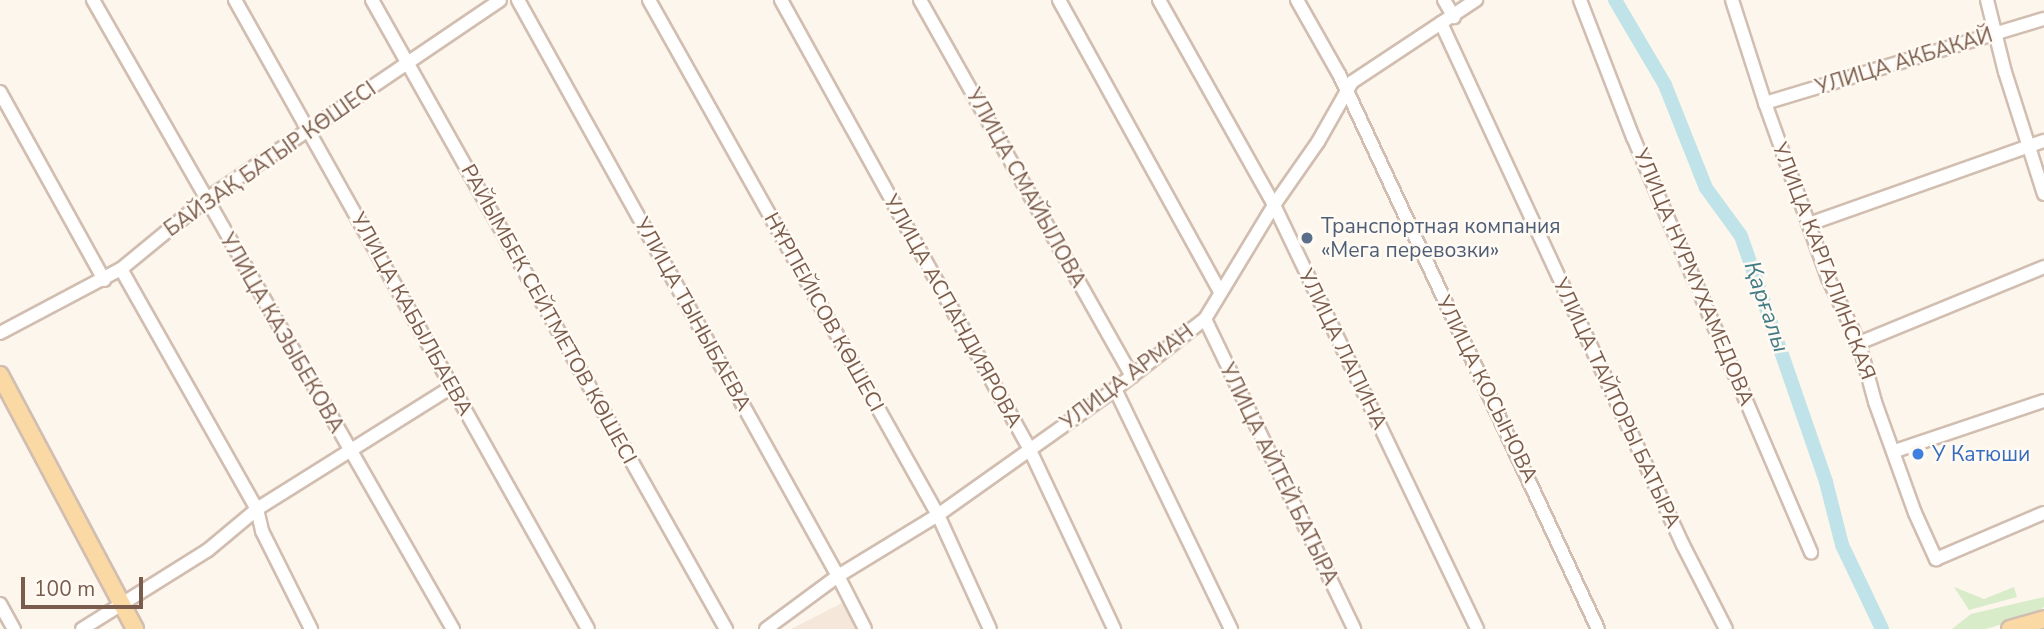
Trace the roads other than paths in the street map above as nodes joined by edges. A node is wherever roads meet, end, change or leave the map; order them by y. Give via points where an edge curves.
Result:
1 (93, 0) edge
2 (235, 0) edge
3 (372, 0) edge
4 (500, 0) edge
5 (518, 0) edge
6 (649, 0) edge
7 (781, 0) edge
8 (920, 0) edge
9 (1059, 0) edge
10 (1160, 0) edge
11 (1297, 0) edge
12 (1444, 0) edge
13 (1476, 0) edge
14 (1580, 0) edge
15 (1732, 0) edge
16 (1987, 0) edge
17 (1454, 17) junction
18 (2044, 19) edge
19 (1441, 23) junction
20 (1997, 33) junction
21 (407, 62) junction
22 (0, 92) edge
23 (1345, 93) junction
24 (1765, 103) junction
25 (309, 131) junction
26 (2044, 141) edge
27 (2029, 147) junction
28 (2044, 194) edge
29 (205, 200) junction
30 (1274, 205) junction
31 (1809, 224) junction
32 (2044, 267) edge
33 (121, 269) junction
34 (104, 280) junction
35 (1220, 292) junction
36 (1205, 319) junction
37 (0, 332) edge
38 (1859, 342) junction
39 (0, 375) edge
40 (1132, 376) junction
41 (453, 386) junction
42 (1115, 389) junction
43 (2044, 401) edge
44 (1029, 448) junction
45 (1895, 451) junction
46 (351, 453) junction
47 (257, 509) junction
48 (2044, 513) edge
49 (938, 515) junction
50 (1811, 553) dead end
51 (838, 576) junction
52 (0, 604) edge
53 (122, 604) junction
54 (2044, 619) edge
55 (14, 629) edge
56 (82, 629) edge
57 (135, 629) edge
58 (310, 629) edge
59 (453, 629) edge
60 (588, 629) edge
61 (726, 629) edge
62 (766, 629) edge
63 (864, 629) edge
64 (990, 629) edge
65 (1114, 629) edge
66 (1231, 629) edge
67 (1354, 629) edge
68 (1477, 629) edge
69 (1598, 629) edge
70 (1726, 629) edge
71 (2010, 629) edge

1 - 29 street, УЛИЦА КАЗЫБЕКОВА
2 - 25 street, УЛИЦА КАБЫЛБАЕВА
3 - 21 street, РАЙЫМБЕК СЕЙТМЕТОВ КӨШЕСІ
4 - 21 street, БАЙЗАҚ БАТЫР КӨШЕСІ
5 - 51 street, УЛИЦА ТЫНЫБАЕВА
6 - 49 street, НҰРПЕЙІСОВ КӨШЕСІ
7 - 44 street, УЛИЦА АСПАНДИЯРОВА
8 - 40 street, УЛИЦА СМАЙЫЛОВА
9 - 35 street
10 - 30 street, УЛИЦА ЛАПИНА
11 - 23 street, УЛИЦА КОСЫНОВА
12 - 17 street
13 - 17 street, УЛИЦА АРМАН
14 - 50 street, УЛИЦА НУРМУХАМЕДОВА via 1633,137
15 - 24 street, УЛИЦА КАРГАЛИНСКАЯ
16 - 20 street
17 - 19 street, УЛИЦА АРМАН
18 - 20 street, УЛИЦА АКБАКАЙ
19 - 23 street, УЛИЦА АРМАН via 1366,70
19 - 70 street, УЛИЦА ТАЙТОРЫ БАТЫРА
20 - 24 street, УЛИЦА АКБАКАЙ
20 - 27 street
21 - 25 street, БАЙЗАҚ БАТЫР КӨШЕСІ
21 - 61 street, РАЙЫМБЕК СЕЙТМЕТОВ КӨШЕСІ
22 - 34 street
23 - 30 street, УЛИЦА АРМАН
23 - 69 street, УЛИЦА КОСЫНОВА
24 - 31 street, УЛИЦА КАРГАЛИНСКАЯ
25 - 29 street, БАЙЗАҚ БАТЫР КӨШЕСІ
25 - 41 street, УЛИЦА КАБЫЛБАЕВА
26 - 27 street
27 - 28 street
27 - 31 street
29 - 33 street, БАЙЗАҚ БАТЫР КӨШЕСІ
29 - 46 street, УЛИЦА КАЗЫБЕКОВА
30 - 35 street, УЛИЦА АРМАН
30 - 68 street, УЛИЦА ЛАПИНА
31 - 38 street, УЛИЦА КАРГАЛИНСКАЯ via 1828,278
32 - 38 street
33 - 34 street, БАЙЗАҚ БАТЫР КӨШЕСІ
33 - 47 street
34 - 37 street, БАЙЗАҚ БАТЫР КӨШЕСІ
35 - 36 street, УЛИЦА АРМАН
36 - 40 street, УЛИЦА АРМАН
36 - 67 street, УЛИЦА АЙТЕЙ БАТЫРА
38 - 45 street, УЛИЦА КАРГАЛИНСКАЯ via 1875,402
39 - 53 main road
40 - 42 street, УЛИЦА АРМАН
41 - 46 street
41 - 60 street, УЛИЦА КАБЫЛБАЕВА
42 - 44 street, УЛИЦА АРМАН
42 - 66 street
43 - 45 street
44 - 49 street, УЛИЦА АРМАН
44 - 65 street, УЛИЦА АСПАНДИЯРОВА
45 - 48 street, УЛИЦА КАРГАЛИНСКАЯ via 1936,559
46 - 47 street
46 - 59 street, УЛИЦА КАЗЫБЕКОВА
47 - 53 street via 208,550
47 - 58 street via 262,531
49 - 51 street, УЛИЦА АРМАН
49 - 64 street, НҰРПЕЙІСОВ КӨШЕСІ
51 - 62 street, УЛИЦА АРМАН
51 - 63 street, УЛИЦА ТЫНЫБАЕВА
52 - 55 street
53 - 56 street
53 - 57 main road
54 - 71 main road

